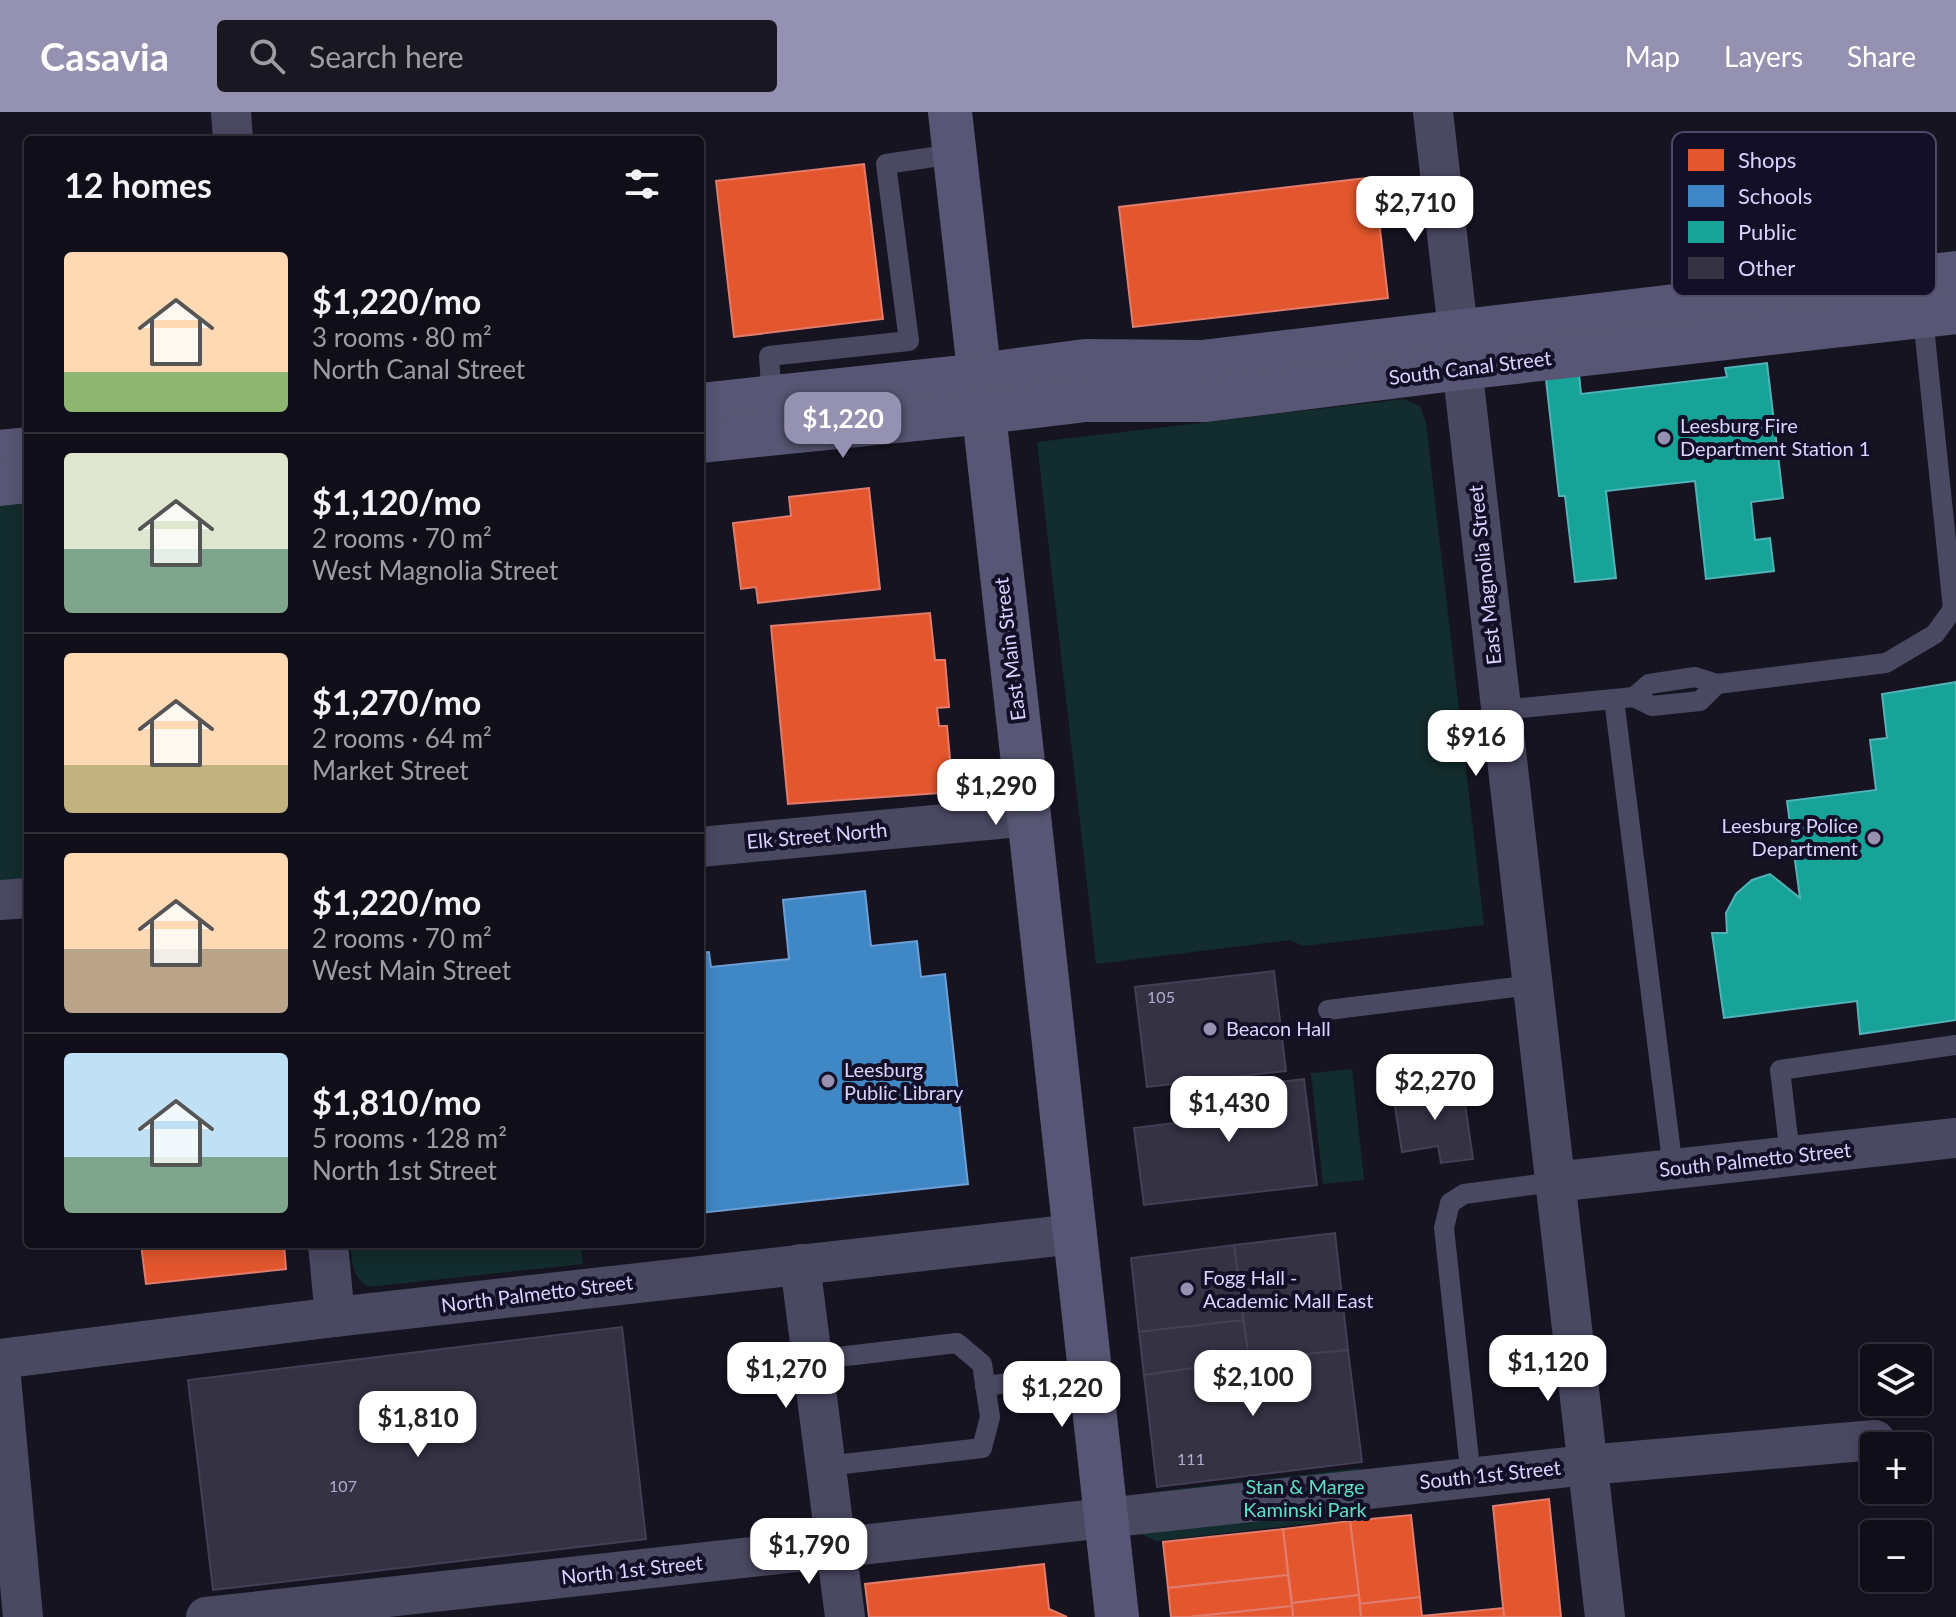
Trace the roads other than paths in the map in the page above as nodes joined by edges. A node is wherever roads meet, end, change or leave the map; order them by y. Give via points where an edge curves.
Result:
1 (231, 112) edge
2 (1433, 112) edge
3 (952, 133) edge
4 (233, 136) edge
5 (1956, 273) edge
6 (1936, 276) edge
7 (1808, 296) edge
8 (1940, 314) edge
9 (1460, 350) junction
10 (982, 394) junction
11 (704, 406) edge
12 (773, 416) junction
13 (704, 440) edge
14 (24, 449) edge
15 (0, 452) edge
16 (24, 481) edge
17 (0, 484) edge
18 (1951, 542) edge
19 (1624, 698) junction
20 (1501, 710) junction
21 (1029, 816) junction
22 (704, 847) edge
23 (24, 898) edge
24 (0, 900) edge
25 (1532, 985) junction
26 (1328, 1010) dead end
27 (1956, 1045) edge
28 (1956, 1138) edge
29 (1790, 1155) junction
30 (1673, 1169) junction
31 (1554, 1182) junction
32 (1075, 1234) junction
33 (328, 1248) edge
34 (800, 1264) junction
35 (335, 1317) junction
36 (0, 1359) edge
37 (812, 1360) junction
38 (0, 1367) edge
39 (1090, 1373) junction
40 (985, 1386) junction
41 (1860, 1441) edge
42 (1587, 1465) junction
43 (826, 1466) junction
44 (1471, 1478) junction
45 (1106, 1519) junction
46 (836, 1548) junction
47 (23, 1617) edge
48 (206, 1617) edge
49 (845, 1617) edge
50 (1117, 1617) edge
51 (1605, 1617) edge

1 - 4 street
2 - 9 street, East Magnolia Street
3 - 10 street, East Main Street
3 - 12 lane via 886,164 909,341 769,356
5 - 6 street
7 - 9 street
8 - 9 street, South Canal Street
8 - 18 lane
9 - 10 street, South Canal Street via 1206,400
9 - 20 street, East Magnolia Street
10 - 12 street, South Canal Street
10 - 21 street, East Main Street
11 - 12 street
12 - 13 street
14 - 15 street
16 - 17 street
18 - 19 lane via 1953,609 1935,634 1886,663 1717,684 1695,677 1649,684
19 - 20 lane
19 - 30 lane
20 - 25 street, East Magnolia Street
21 - 22 street, Elk Street North
21 - 32 street, East Main Street
23 - 24 street
25 - 26 lane
25 - 31 street, East Magnolia Street
27 - 29 lane via 1780,1070
28 - 29 street, South Palmetto Street
29 - 30 street, South Palmetto Street
30 - 31 street, South Palmetto Street
31 - 42 street, East Magnolia Street
31 - 44 lane via 1464,1194 1450,1203 1444,1228
32 - 34 street, North Palmetto Street
32 - 39 street, East Main Street
33 - 35 street
34 - 35 street, North Palmetto Street
34 - 37 street
35 - 36 street, North Palmetto Street
37 - 40 lane via 957,1343 982,1364
37 - 43 street
38 - 47 street
39 - 40 lane
39 - 45 street, East Main Street
40 - 43 lane via 990,1417 982,1448
41 - 42 street, South 1st Street
42 - 44 street, South 1st Street
42 - 51 street, East Magnolia Street
43 - 46 street
44 - 45 street, South 1st Street
45 - 46 street, North 1st Street
45 - 50 street, East Main Street
46 - 48 street, North 1st Street
46 - 49 street

